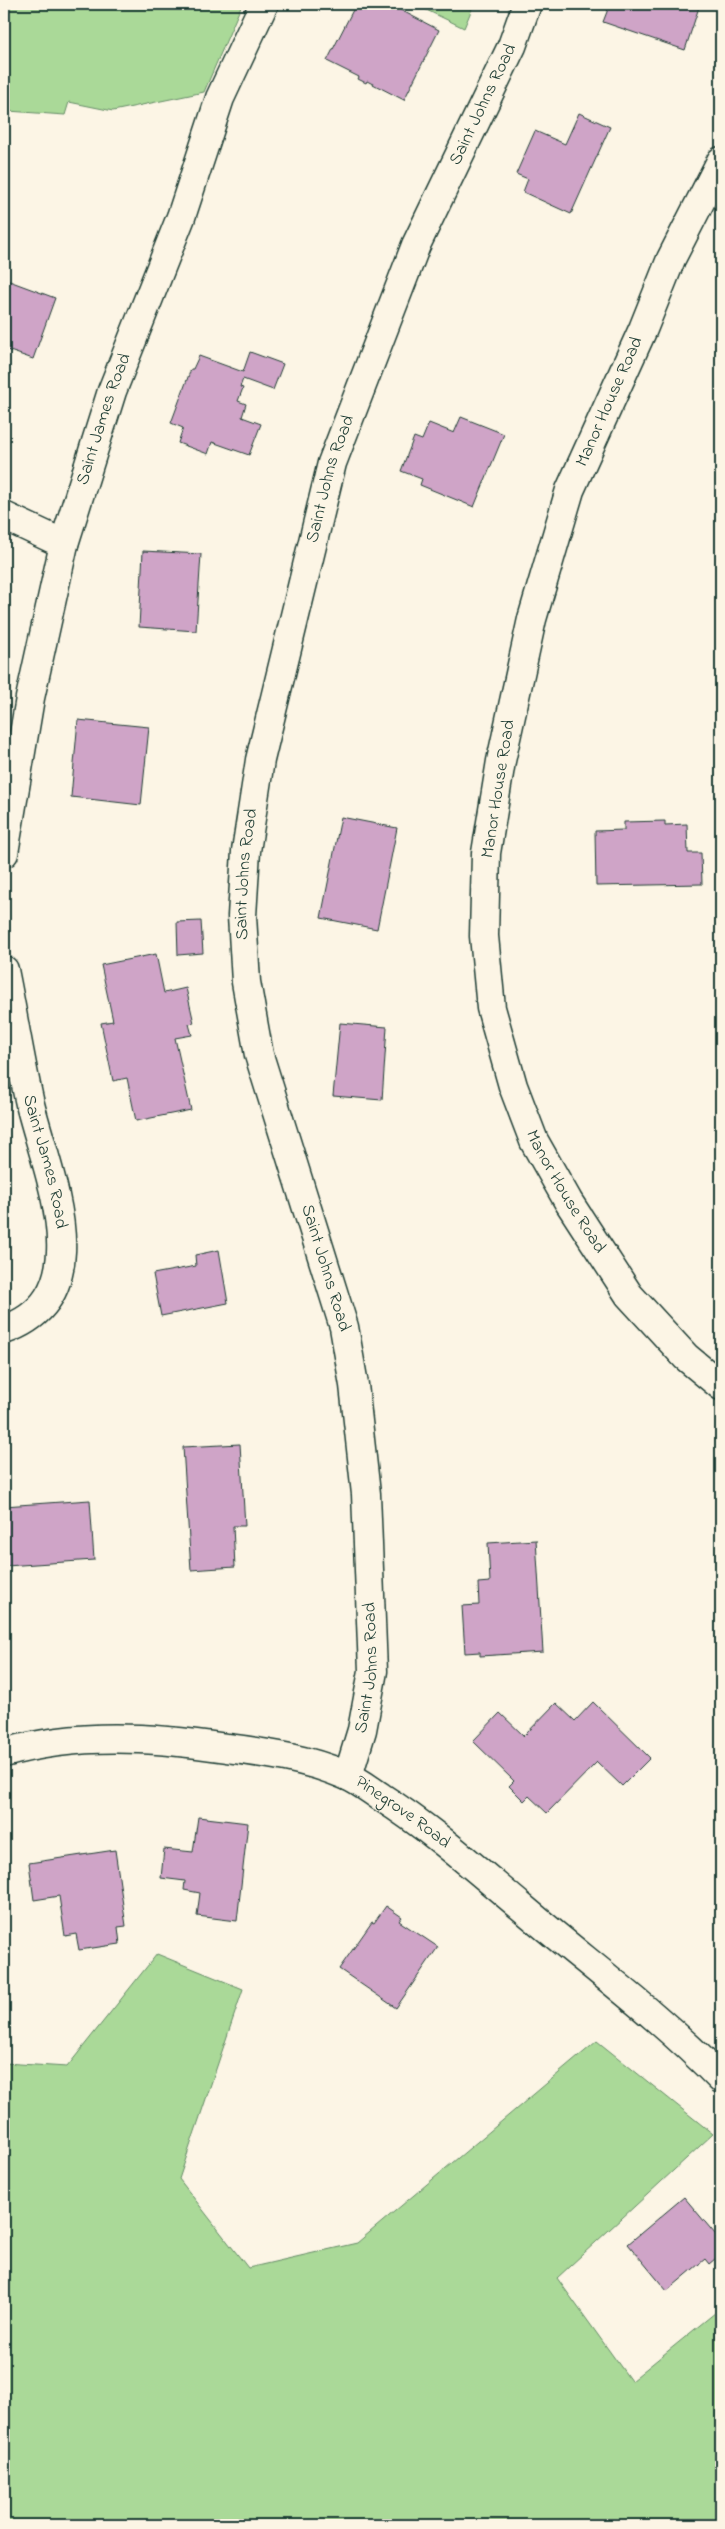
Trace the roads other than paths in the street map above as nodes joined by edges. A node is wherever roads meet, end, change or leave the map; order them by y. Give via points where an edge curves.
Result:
1 (264, 4) edge
2 (527, 4) edge
3 (721, 160) edge
4 (4, 516) edge
5 (64, 544) junction
6 (4, 853) edge
7 (4, 970) edge
8 (4, 1330) edge
9 (721, 1386) edge
10 (4, 1753) edge
11 (348, 1776) junction
12 (721, 2079) edge

1 - 5 street, Saint James Road via 220,98 181,217 112,391
2 - 11 street, Saint Johns Road via 512,46 416,245 332,463 260,760 246,851 242,916 246,982 259,1055 344,1327 354,1384 366,1494 373,1671 362,1730
3 - 9 street, Manor House Road via 671,259 570,490 532,619 501,761 486,853 484,936 492,1008 513,1086 534,1141 628,1295 686,1357
4 - 5 street
5 - 6 street, Saint James Road via 30,698
7 - 8 street, Saint James Road via 30,1103 58,1208 63,1242 59,1270 50,1293 32,1313
10 - 11 street, Pinegrove Road via 74,1741 170,1740 254,1751 302,1761
11 - 12 street, Pinegrove Road via 446,1843 630,1995

